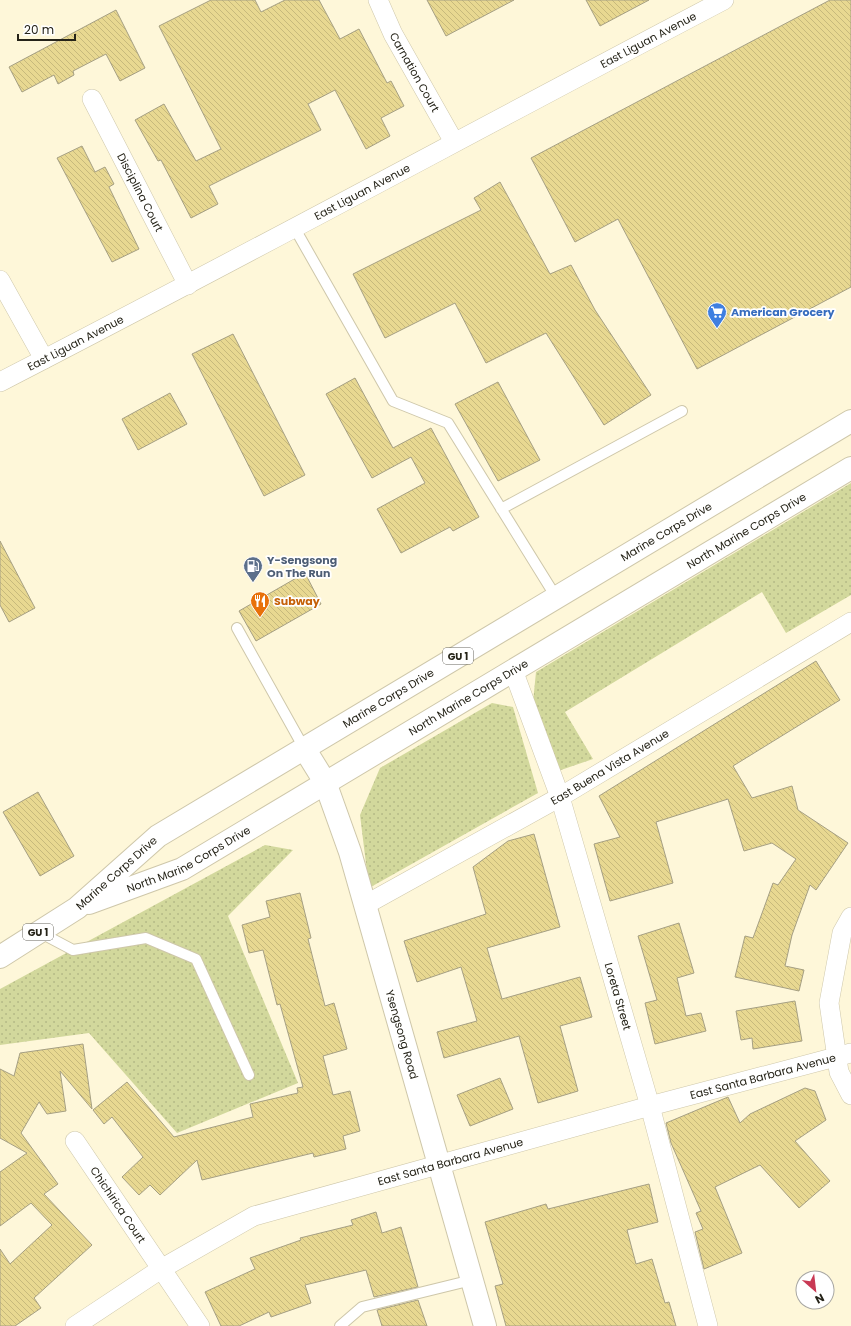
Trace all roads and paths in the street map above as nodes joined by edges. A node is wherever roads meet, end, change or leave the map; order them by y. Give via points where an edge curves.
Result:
1 (378, 0) edge
2 (724, 0) edge
3 (92, 99) dead end
4 (454, 142) junction
5 (294, 227) junction
6 (0, 280) edge
7 (188, 285) junction
8 (44, 359) junction
9 (0, 382) edge
10 (682, 411) dead end
11 (851, 421) edge
12 (851, 468) edge
13 (501, 508) junction
14 (556, 598) junction
15 (851, 622) edge
16 (237, 628) dead end
17 (513, 670) junction
18 (304, 748) junction
19 (325, 782) junction
20 (560, 797) junction
21 (365, 905) junction
22 (77, 908) junction
23 (851, 917) edge
24 (39, 932) junction
25 (0, 957) edge
26 (844, 1055) edge
27 (249, 1075) dead end
28 (851, 1095) edge
29 (650, 1106) junction
30 (75, 1141) dead end
31 (440, 1163) junction
32 (161, 1269) junction
33 (472, 1280) junction
34 (75, 1326) edge
35 (200, 1326) edge
36 (340, 1326) edge
37 (485, 1326) edge
38 (708, 1326) edge

1 - 4 street, Carnation Court via 393,34
2 - 4 street, East Liguan Avenue
3 - 7 street, Disciplina Court
4 - 5 street, East Liguan Avenue
5 - 7 street, East Liguan Avenue
5 - 13 lane via 393,401 448,423
6 - 8 street
7 - 8 street, East Liguan Avenue
8 - 9 street, East Liguan Avenue
10 - 13 lane
11 - 14 main road, Marine Corps Drive / GU 1
12 - 17 main road, North Marine Corps Drive / GU 1
13 - 14 lane
14 - 18 main road, Marine Corps Drive / GU 1
15 - 20 street, East Buena Vista Avenue
16 - 18 lane
17 - 19 main road, North Marine Corps Drive / GU 1
17 - 20 street, Loreta Street
18 - 19 main road, Ysengsong Road
18 - 22 main road, Marine Corps Drive / GU 1 via 158,836
19 - 21 main road, Ysengsong Road via 350,852
19 - 22 main road, North Marine Corps Drive / GU 1 via 182,869
20 - 21 street, East Buena Vista Avenue
20 - 29 street, Loreta Street
21 - 31 main road, Ysengsong Road
22 - 24 main road, Marine Corps Drive / GU 1
23 - 26 street via 842,933 829,1003
24 - 25 main road, Marine Corps Drive / GU 1
24 - 27 lane via 73,950 146,938 196,959
26 - 28 street via 839,1072
26 - 29 street, East Santa Barbara Avenue
29 - 31 street, East Santa Barbara Avenue
29 - 38 street, Loreta Street
30 - 32 street, Chichirica Court
31 - 32 street, East Santa Barbara Avenue via 254,1216
31 - 33 main road, Ysengsong Road
32 - 34 street, East Santa Barbara Avenue
32 - 35 street, Chichirica Court
33 - 36 lane via 362,1307
33 - 37 main road, Ysengsong Road

